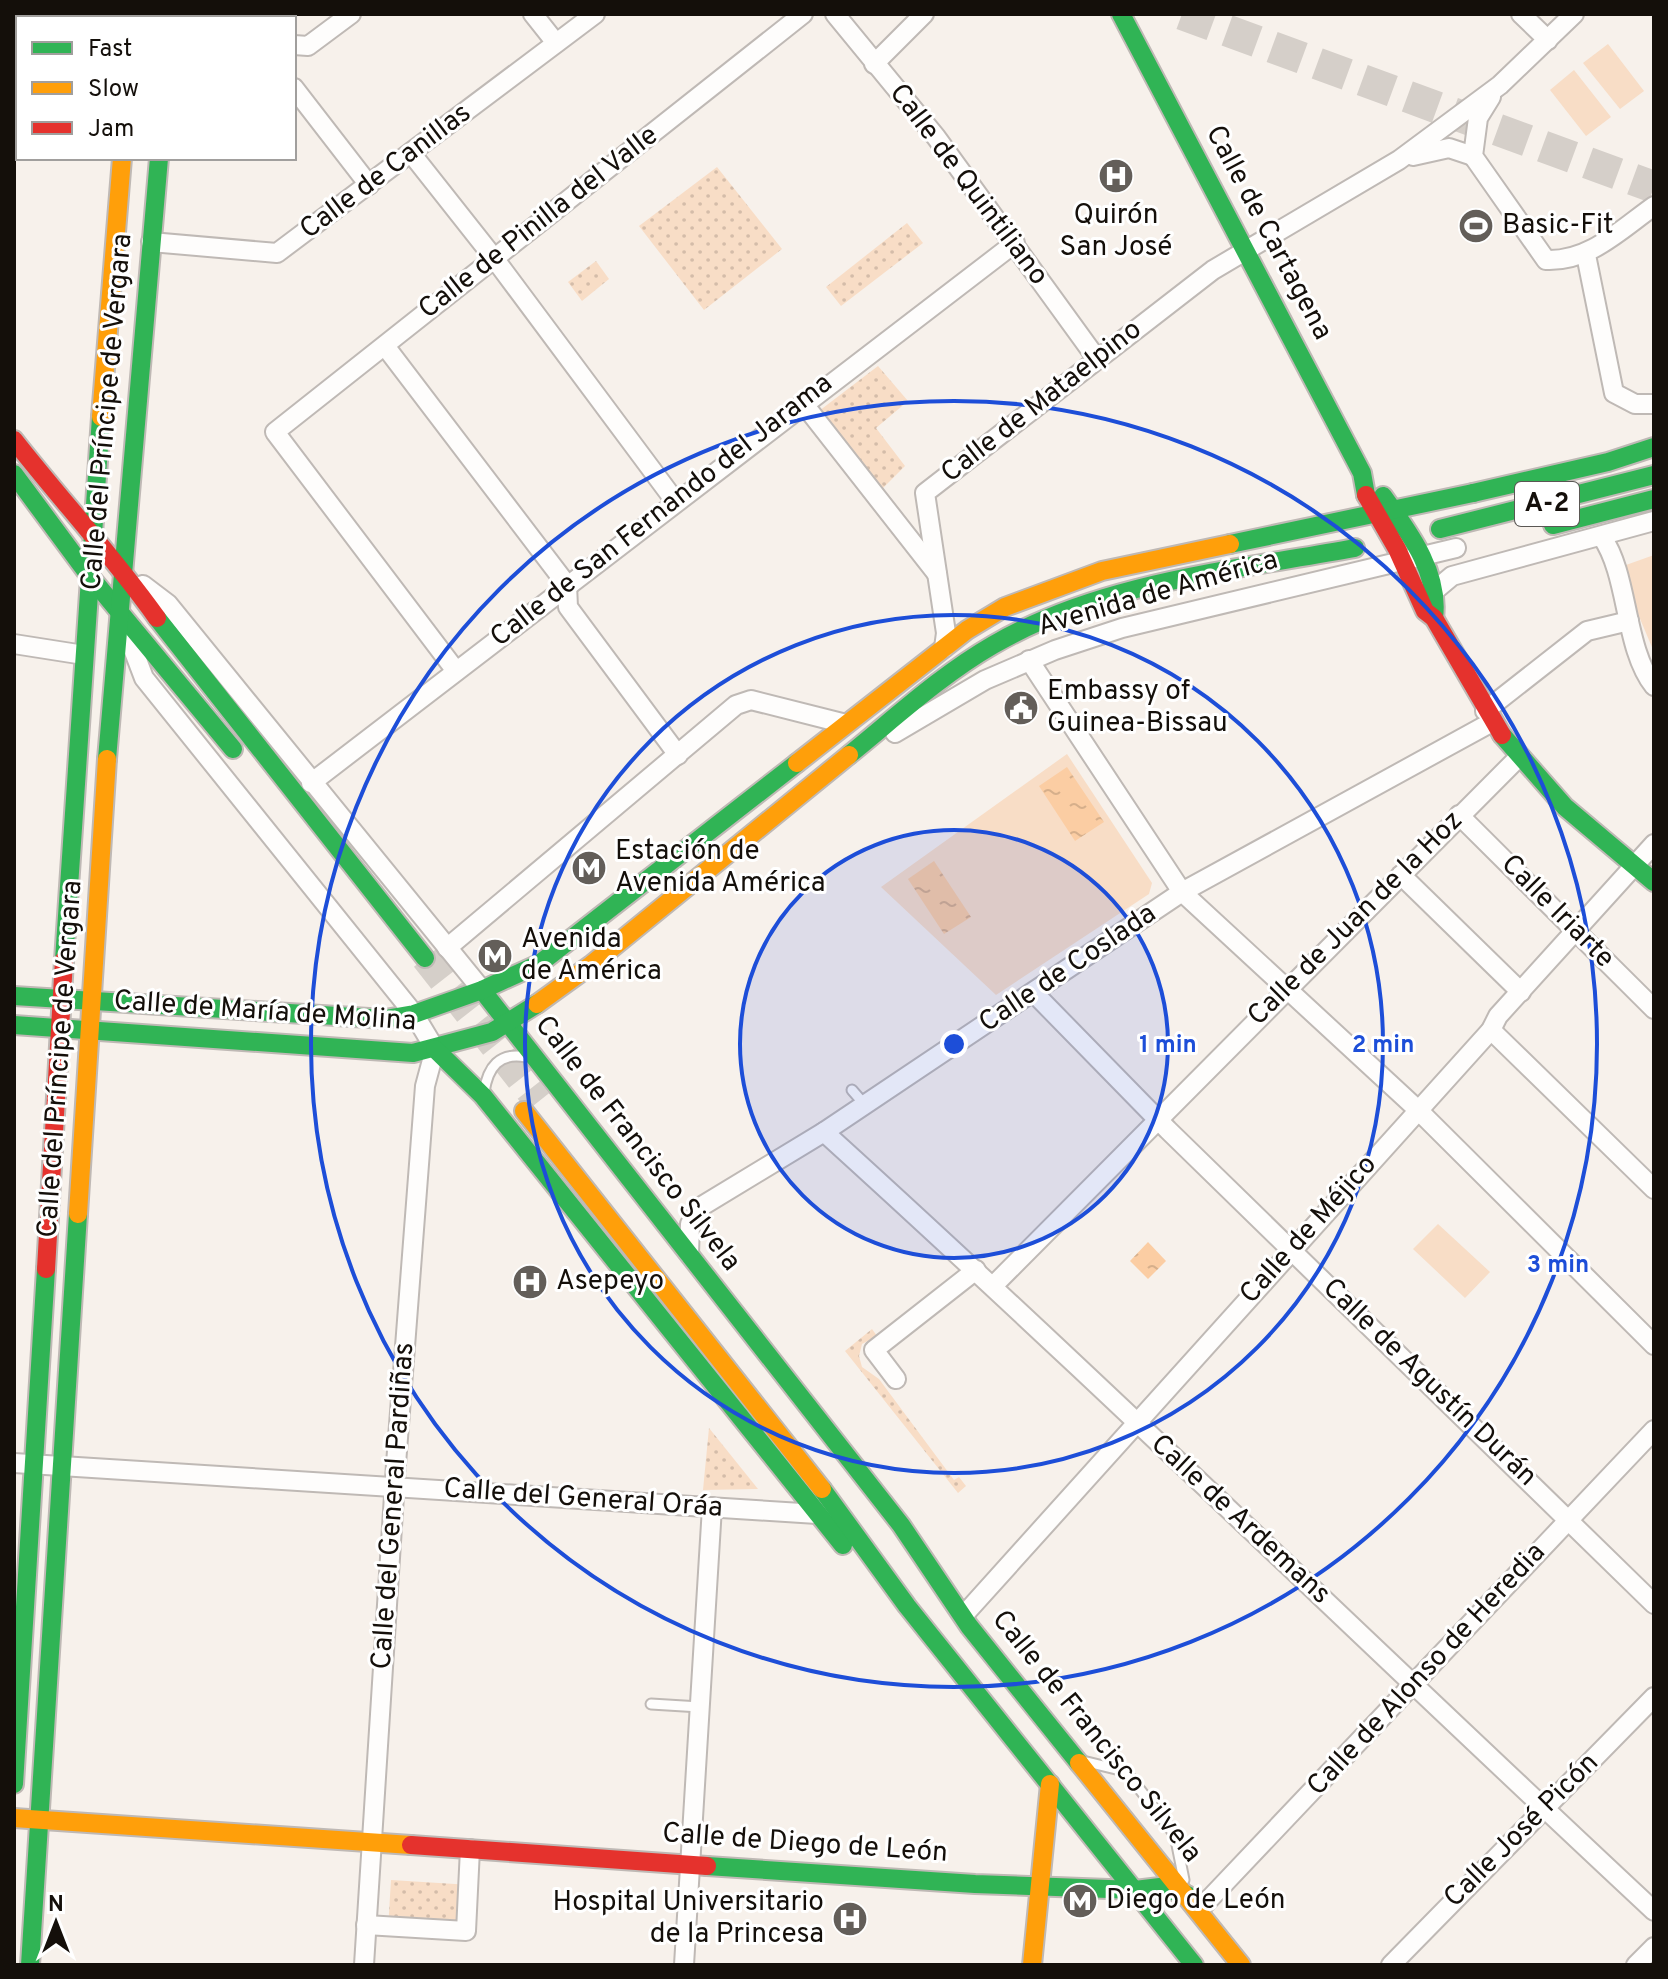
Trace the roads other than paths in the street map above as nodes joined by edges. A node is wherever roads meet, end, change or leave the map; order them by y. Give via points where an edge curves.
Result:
1 (351, 14) edge
2 (533, 14) edge
3 (595, 14) edge
4 (803, 14) edge
5 (835, 14) edge
6 (924, 14) edge
7 (1121, 14) edge
8 (1521, 14) edge
9 (1574, 14) edge
10 (1548, 40) junction
11 (556, 43) junction
12 (296, 45) edge
13 (874, 64) junction
14 (1500, 85) junction
15 (296, 91) edge
16 (411, 153) junction
17 (1473, 156) junction
18 (122, 160) edge
19 (159, 160) edge
20 (1399, 160) junction
21 (369, 185) junction
22 (1654, 206) edge
23 (151, 242) junction
24 (1015, 243) junction
25 (1245, 248) junction
26 (1586, 255) junction
27 (494, 258) junction
28 (385, 346) junction
29 (1097, 359) junction
30 (803, 403) junction
31 (1654, 404) edge
32 (14, 440) edge
33 (1654, 447) edge
34 (14, 474) edge
35 (1654, 475) edge
36 (1654, 499) edge
37 (675, 501) junction
38 (1386, 514) junction
39 (1654, 521) edge
40 (1440, 529) dead end
41 (1528, 531) dead end
42 (91, 537) junction
43 (1602, 537) junction
44 (1463, 546) dead end
45 (1355, 548) dead end
46 (1420, 556) junction
47 (1400, 561) junction
48 (123, 570) junction
49 (88, 574) junction
50 (937, 574) junction
51 (567, 585) junction
52 (1433, 592) junction
53 (118, 611) junction
54 (1434, 618) junction
55 (1629, 621) junction
56 (14, 644) edge
57 (944, 648) junction
58 (84, 655) junction
59 (1029, 660) junction
60 (456, 671) junction
61 (1654, 686) edge
62 (1488, 716) junction
63 (846, 724) junction
64 (678, 755) junction
65 (849, 755) junction
66 (241, 758) dead end
67 (1518, 758) junction
68 (311, 783) junction
69 (1459, 815) junction
70 (1654, 844) edge
71 (321, 857) dead end
72 (1635, 866) junction
73 (1401, 875) junction
74 (1654, 882) edge
75 (1182, 892) junction
76 (1574, 930) junction
77 (447, 948) junction
78 (1287, 989) junction
79 (482, 990) junction
80 (1521, 992) junction
81 (1034, 993) junction
82 (14, 996) edge
83 (63, 999) junction
84 (92, 1001) junction
85 (1654, 1009) edge
86 (414, 1014) junction
87 (507, 1022) junction
88 (14, 1025) edge
89 (61, 1027) junction
90 (91, 1029) junction
91 (1491, 1030) junction
92 (435, 1049) junction
93 (533, 1058) junction
94 (852, 1090) dead end
95 (483, 1096) junction
96 (865, 1105) junction
97 (1417, 1109) junction
98 (1158, 1118) junction
99 (824, 1132) junction
100 (1654, 1189) edge
101 (1291, 1249) junction
102 (689, 1256) junction
103 (976, 1270) junction
104 (993, 1286) junction
105 (698, 1300) dead end
106 (1654, 1345) edge
107 (896, 1379) dead end
108 (1137, 1423) junction
109 (1654, 1430) edge
110 (23, 1463) edge
111 (63, 1466) junction
112 (837, 1474) dead end
113 (395, 1488) junction
114 (712, 1507) junction
115 (817, 1514) junction
116 (1569, 1519) junction
117 (937, 1583) junction
118 (1654, 1604) edge
119 (907, 1606) junction
120 (963, 1616) junction
121 (1415, 1684) junction
122 (1654, 1697) edge
123 (651, 1704) dead end
124 (702, 1707) junction
125 (1080, 1760) junction
126 (14, 1784) edge
127 (1050, 1784) junction
128 (1543, 1809) junction
129 (14, 1818) edge
130 (39, 1820) junction
131 (371, 1842) junction
132 (470, 1849) junction
133 (691, 1865) junction
134 (1041, 1885) junction
135 (1135, 1890) junction
136 (1193, 1902) junction
137 (1654, 1911) edge
138 (366, 1925) junction
139 (1654, 1947) edge
140 (30, 1965) edge
141 (364, 1965) edge
142 (684, 1965) edge
143 (1032, 1965) edge
144 (1194, 1965) edge
145 (1241, 1965) edge
146 (1391, 1965) edge
147 (1636, 1965) edge

1 - 12 street via 308,46
2 - 11 street
3 - 11 street, Calle de Canillas
4 - 27 street, Calle de Pinilla del Valle
5 - 13 street, Calle de Quintiliano
6 - 13 street
7 - 25 main road, Calle de Cartagena
8 - 10 street
9 - 10 street
10 - 14 street
11 - 16 street, Calle de Canillas
13 - 24 street, Calle de Quintiliano
14 - 17 street via 1478,118
14 - 20 street
15 - 21 street
16 - 21 street, Calle de Canillas
16 - 27 street
17 - 20 street via 1449,148
17 - 26 street via 1546,260
18 - 42 main road, Calle del Príncipe de Vergara
19 - 23 main road, Calle del Príncipe de Vergara
20 - 25 street, Calle de Mataelpino
21 - 23 street, Calle de Canillas via 277,253
22 - 26 street
23 - 48 main road, Calle del Príncipe de Vergara
24 - 29 street, Calle de Quintiliano
24 - 30 street, Calle de San Fernando del Jarama
25 - 29 street, Calle de Mataelpino
25 - 38 main road, Calle de Cartagena via 1364,479 1362,488
26 - 31 street via 1614,393 1635,404
27 - 28 street, Calle de Pinilla del Valle
27 - 37 street
28 - 51 street
28 - 60 street, Calle de Pinilla del Valle via 275,432
29 - 50 street, Calle de Mataelpino via 925,493
30 - 37 street, Calle de San Fernando del Jarama
30 - 50 street
32 - 42 main road, Calle de Francisco Silvela
33 - 38 main road, Avenida de América / A-2
34 - 49 main road, Calle de Francisco Silvela
35 - 40 main road, A-2
36 - 41 main road
37 - 51 street, Calle de San Fernando del Jarama
38 - 46 main road, Calle de Cartagena
38 - 47 main road, Calle de Cartagena
38 - 57 main road, Avenida de América via 1102,571 1005,607
39 - 43 street
42 - 48 main road, Calle de Francisco Silvela
42 - 49 main road, Calle del Príncipe de Vergara
43 - 52 street via 1452,576
43 - 55 street
44 - 46 street, Avenida de América
45 - 65 main road via 1105,600 1018,632 953,674
46 - 47 street, Avenida de América
46 - 52 main road, Calle de Cartagena
47 - 54 main road, Calle de Cartagena via 1425,611
47 - 59 street, Avenida de América via 1122,628
48 - 53 main road, Calle del Príncipe de Vergara
48 - 68 street, Calle de Francisco Silvela via 168,604
48 - 71 main road, Calle de Francisco Silvela via 418,964
49 - 53 main road, Calle de Francisco Silvela
49 - 58 main road, Calle del Príncipe de Vergara
50 - 57 street, Calle de Mataelpino
51 - 60 street, Calle de San Fernando del Jarama
51 - 64 street via 568,607
52 - 54 main road, Calle de Cartagena
53 - 66 main road, Calle de Francisco Silvela
53 - 84 main road, Calle del Príncipe de Vergara
53 - 86 street, Calle de Francisco Silvela via 144,678
54 - 62 main road, Calle de Cartagena
55 - 61 street
55 - 62 street, Calle de Coslada via 1587,631
56 - 58 street
57 - 63 main road, Avenida de América
58 - 83 main road, Calle del Príncipe de Vergara
59 - 65 street, Avenida de América
59 - 75 street
60 - 68 street, Calle de San Fernando del Jarama
62 - 67 main road, Calle de Cartagena
62 - 75 street, Calle de Coslada
63 - 64 street via 751,700 736,705
63 - 79 main road, Avenida de América via 571,940 529,970
64 - 77 street
65 - 87 main road, Avenida de América via 591,965
67 - 69 street, Calle de Juan de la Hoz
67 - 72 main road, Calle de Cartagena via 1574,818
68 - 77 street, Calle de Francisco Silvela
69 - 73 street, Calle de Juan de la Hoz
69 - 76 street, Calle Iriarte
70 - 72 street, Calle de Méjico
72 - 74 main road, Calle de Cartagena
72 - 76 street, Calle de Méjico
73 - 78 street, Calle de Juan de la Hoz
73 - 80 street
75 - 78 street
75 - 81 street, Calle de Coslada
76 - 80 street, Calle de Méjico
76 - 85 street, Calle Iriarte
77 - 79 street, Calle de Francisco Silvela
78 - 97 street
78 - 98 street, Calle de Juan de la Hoz
79 - 86 main road, Avenida de América
79 - 87 main road, Calle de Francisco Silvela
80 - 91 street, Calle de Méjico
81 - 96 street, Calle de Coslada
81 - 98 street, Calle de Agustín Durán
82 - 83 main road, Calle de María de Molina
83 - 84 main road, Calle de María de Molina
83 - 89 main road, Calle del Príncipe de Vergara
84 - 86 main road, Calle de María de Molina via 353,1019
84 - 90 main road, Calle del Príncipe de Vergara
86 - 92 street, Calle de Francisco Silvela
87 - 92 main road, Calle de María de Molina via 492,1032
87 - 93 main road, Calle de Francisco Silvela
88 - 89 main road, Calle de María de Molina
89 - 90 main road, Calle de María de Molina
89 - 110 main road, Calle del Príncipe de Vergara
90 - 92 main road, Calle de María de Molina via 413,1053
90 - 111 main road, Calle del Príncipe de Vergara
91 - 97 street, Calle de Méjico
91 - 100 street
92 - 95 main road, Calle de Francisco Silvela
92 - 113 street, Calle del General Pardiñas via 425,1086
93 - 95 lane via 504,1057 491,1067
93 - 102 main road, Calle de Francisco Silvela
94 - 96 lane
95 - 115 main road, Calle de Francisco Silvela
96 - 99 street, Calle de Coslada
97 - 101 street, Calle de Méjico
97 - 106 street
98 - 101 street, Calle de Agustín Durán
98 - 104 street, Calle de Juan de la Hoz
99 - 102 street, Calle de Coslada via 702,1206 690,1224
99 - 103 street, Calle de Ardemans
101 - 108 street, Calle de Méjico
101 - 116 street, Calle de Agustín Durán
102 - 117 main road, Calle de Francisco Silvela via 901,1525
103 - 104 street, Calle de Ardemans
103 - 107 street via 874,1350
104 - 108 street, Calle de Ardemans
105 - 119 main road, Calle de Francisco Silvela via 531,1106
108 - 120 street, Calle de Méjico
108 - 121 street, Calle de Ardemans
109 - 116 street, Calle de Alonso de Heredia
110 - 111 street, Calle del General Oráa
110 - 126 main road, Calle del Príncipe de Vergara
111 - 113 street, Calle del General Oráa
111 - 130 main road, Calle del Príncipe de Vergara
112 - 117 main road, Calle de Francisco Silvela via 887,1537
113 - 114 street, Calle del General Oráa
113 - 131 street, Calle del General Pardiñas
114 - 115 street, Calle del General Oráa
114 - 124 street
115 - 119 main road, Calle de Francisco Silvela via 855,1559
116 - 118 street, Calle de Agustín Durán
116 - 121 street, Calle de Alonso de Heredia
117 - 120 main road, Calle de Francisco Silvela
119 - 127 main road, Calle de Francisco Silvela
120 - 125 main road, Calle de Francisco Silvela
121 - 128 street, Calle de Ardemans
121 - 136 street, Calle de Alonso de Heredia
122 - 128 street, Calle José Picón
123 - 124 lane
124 - 133 street
125 - 136 main road, Calle de Francisco Silvela
125 - 136 lane via 1131,1778 1175,1835
127 - 134 main road
127 - 135 main road, Calle de Francisco Silvela
128 - 137 street, Calle de Ardemans
128 - 146 street, Calle José Picón
129 - 130 main road, Calle de Diego de León
130 - 131 main road, Calle de Diego de León
130 - 140 main road, Calle del Príncipe de Vergara
131 - 132 main road, Calle de Diego de León
131 - 138 street, Calle del General Pardiñas
132 - 133 main road, Calle de Diego de León
132 - 138 street via 466,1931
133 - 134 main road, Calle de Diego de León
133 - 142 street
134 - 135 main road, Calle de Diego de León
134 - 143 main road
135 - 136 main road, Calle de Diego de León via 1160,1887
135 - 144 main road, Calle de Francisco Silvela
136 - 145 main road, Calle de Francisco Silvela
138 - 141 street, Calle del General Pardiñas
139 - 147 street

